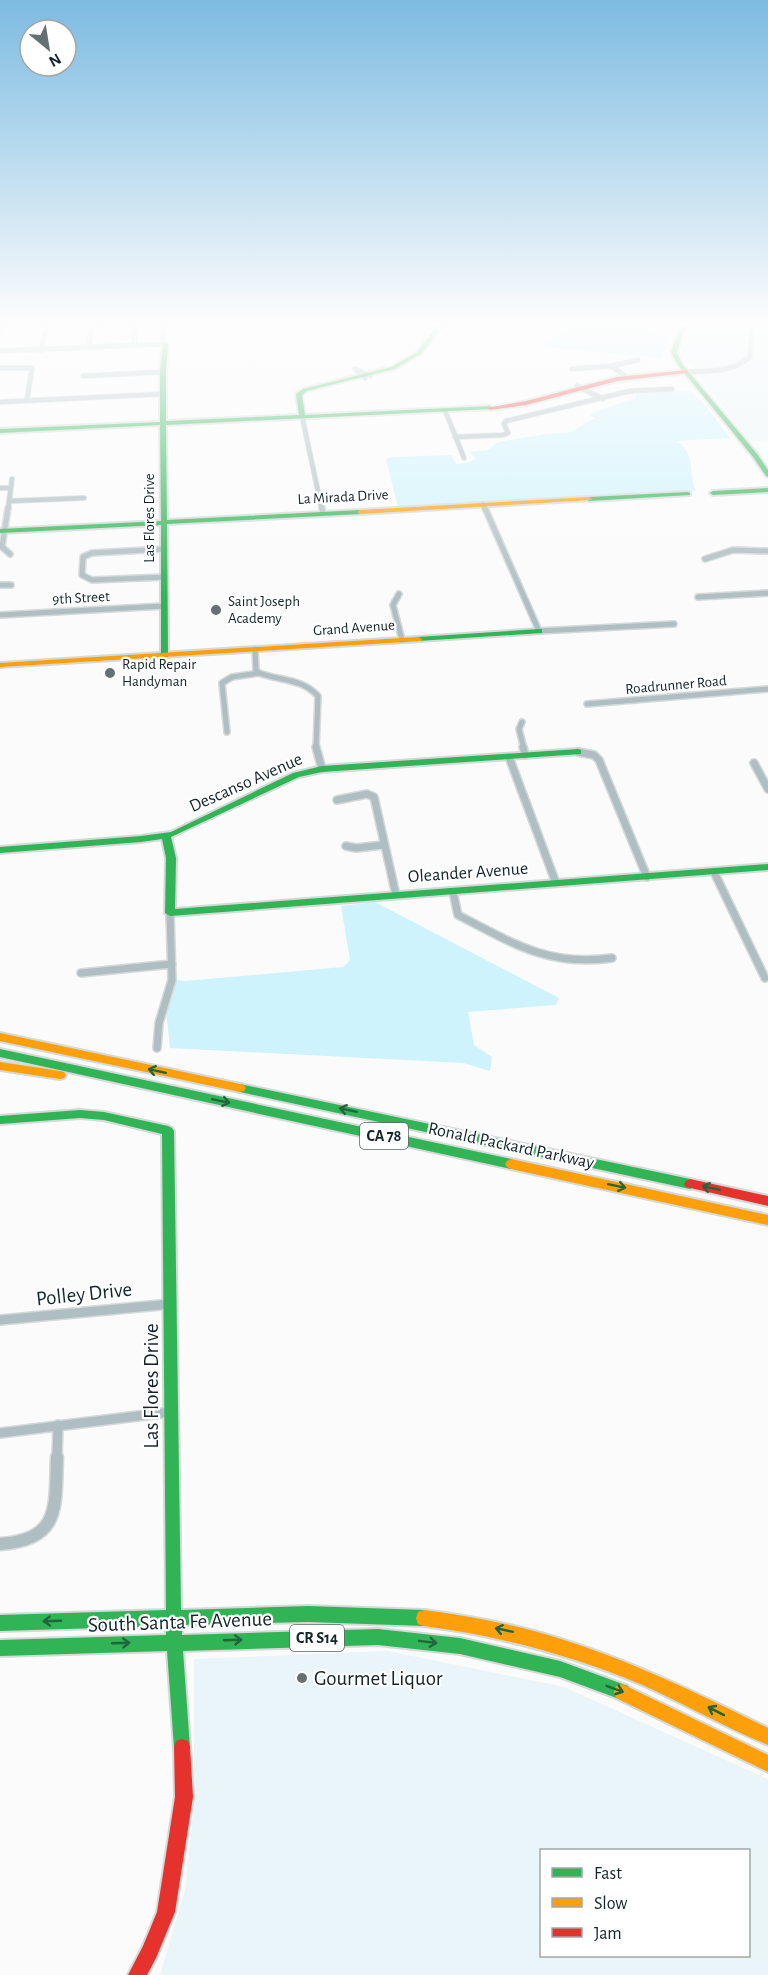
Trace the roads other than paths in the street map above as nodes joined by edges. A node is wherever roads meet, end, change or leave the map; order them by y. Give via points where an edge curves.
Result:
1 (163, 416) edge
2 (299, 416) edge
3 (302, 416) edge
4 (447, 416) edge
5 (536, 416) edge
6 (723, 416) edge
7 (163, 423) junction
8 (0, 431) edge
9 (455, 437) junction
10 (464, 458) dead end
11 (768, 475) edge
12 (12, 479) dead end
13 (0, 488) edge
14 (10, 488) junction
15 (768, 490) edge
16 (713, 493) dead end
17 (688, 494) dead end
18 (84, 498) dead end
19 (10, 501) junction
20 (483, 504) junction
21 (323, 513) junction
22 (164, 522) junction
23 (3, 531) edge
24 (164, 549) junction
25 (768, 551) edge
26 (10, 554) dead end
27 (705, 559) dead end
28 (165, 576) junction
29 (0, 585) edge
30 (11, 585) dead end
31 (768, 593) edge
32 (399, 594) dead end
33 (698, 597) dead end
34 (164, 606) junction
35 (0, 615) edge
36 (674, 624) dead end
37 (539, 631) junction
38 (402, 640) junction
39 (255, 649) junction
40 (165, 655) junction
41 (0, 665) edge
42 (259, 673) junction
43 (768, 690) edge
44 (586, 704) dead end
45 (522, 722) dead end
46 (227, 732) dead end
47 (578, 752) joint
48 (525, 755) junction
49 (509, 757) junction
50 (754, 763) dead end
51 (322, 768) junction
52 (768, 789) edge
53 (337, 800) dead end
54 (166, 835) junction
55 (346, 846) dead end
56 (383, 846) junction
57 (0, 850) edge
58 (768, 867) edge
59 (714, 872) junction
60 (647, 877) junction
61 (556, 883) junction
62 (453, 892) junction
63 (396, 895) junction
64 (170, 913) junction
65 (612, 958) dead end
66 (172, 964) junction
67 (81, 973) dead end
68 (765, 978) dead end
69 (0, 1031) edge
70 (0, 1037) edge
71 (15, 1040) junction
72 (157, 1048) dead end
73 (0, 1053) edge
74 (0, 1066) edge
75 (191, 1095) junction
76 (0, 1120) edge
77 (768, 1201) edge
78 (768, 1220) edge
79 (171, 1304) junction
80 (0, 1320) edge
81 (170, 1412) junction
82 (58, 1425) junction
83 (0, 1432) edge
84 (0, 1544) edge
85 (174, 1618) junction
86 (0, 1623) edge
87 (174, 1642) junction
88 (0, 1648) edge
89 (768, 1737) edge
90 (768, 1764) edge
91 (137, 1975) edge

1 - 7 main road, Las Flores Drive
2 - 7 main road
3 - 21 street
4 - 9 street
5 - 9 street via 506,421 508,433 503,435
6 - 11 main road
7 - 8 main road
7 - 22 main road, Las Flores Drive
9 - 10 street
12 - 14 street
13 - 14 street
14 - 19 street
15 - 16 main road
17 - 20 main road, La Mirada Drive
18 - 19 street
19 - 23 street
20 - 21 main road, La Mirada Drive
20 - 37 street
21 - 22 main road, La Mirada Drive
22 - 23 main road, La Mirada Drive
22 - 24 main road, Las Flores Drive
23 - 26 street via 2,547
24 - 28 main road, Las Flores Drive
24 - 28 street via 92,553 84,557 81,565 82,575 92,580
25 - 27 street via 733,550
28 - 34 main road, Las Flores Drive
29 - 30 street
31 - 33 street
32 - 38 street via 393,605
34 - 35 street, 9th Street
34 - 40 main road, Las Flores Drive
36 - 37 street, Grand Avenue
37 - 38 main road, Grand Avenue
38 - 39 main road, Grand Avenue
39 - 40 main road, Grand Avenue
39 - 42 street
40 - 41 main road, Grand Avenue
42 - 46 street via 232,677 222,685
42 - 51 street via 294,679 318,696 315,742
43 - 44 street, Roadrunner Road
45 - 48 street via 519,729
47 - 48 main road, Descanso Avenue
47 - 60 street via 599,760
48 - 49 main road, Descanso Avenue
49 - 51 main road, Descanso Avenue
49 - 61 street
50 - 52 street
51 - 54 main road, Descanso Avenue via 296,775
53 - 56 street via 367,794 374,797
54 - 57 main road, Descanso Avenue
54 - 64 main road via 171,858
55 - 56 street
56 - 63 street
58 - 59 main road, Oleander Avenue
59 - 60 main road, Oleander Avenue
59 - 68 street
60 - 61 main road, Oleander Avenue
61 - 62 main road, Oleander Avenue
62 - 63 main road, Oleander Avenue
62 - 65 street via 458,915 537,954 585,963
63 - 64 main road, Oleander Avenue
64 - 66 street
66 - 67 street
66 - 72 street
69 - 71 main road
70 - 71 main road, Ronald Packard Parkway / CA 78
77 -> 71 main road, Ronald Packard Parkway / CA 78
73 - 75 main road, Ronald Packard Parkway / CA 78
74 - 75 main road
75 -> 78 main road, Ronald Packard Parkway / CA 78
76 - 79 main road, Las Flores Drive via 81,1114 168,1131
79 - 80 street, Polley Drive
79 - 81 main road, Las Flores Drive
81 - 82 street
81 - 85 main road, Las Flores Drive
82 - 83 street
82 - 84 street via 49,1524 32,1539
85 -> 86 main road, South Santa Fe Avenue / CR S14
85 - 87 main road, Las Flores Drive
89 -> 85 main road, South Santa Fe Avenue / CR S14 via 663,1683 609,1661 507,1630 453,1620 363,1613
88 -> 87 main road, South Santa Fe Avenue / CR S14
87 -> 90 main road, South Santa Fe Avenue / CR S14 via 378,1637 502,1654 560,1669 620,1691
87 - 91 main road, Las Flores Drive via 184,1797 166,1912

